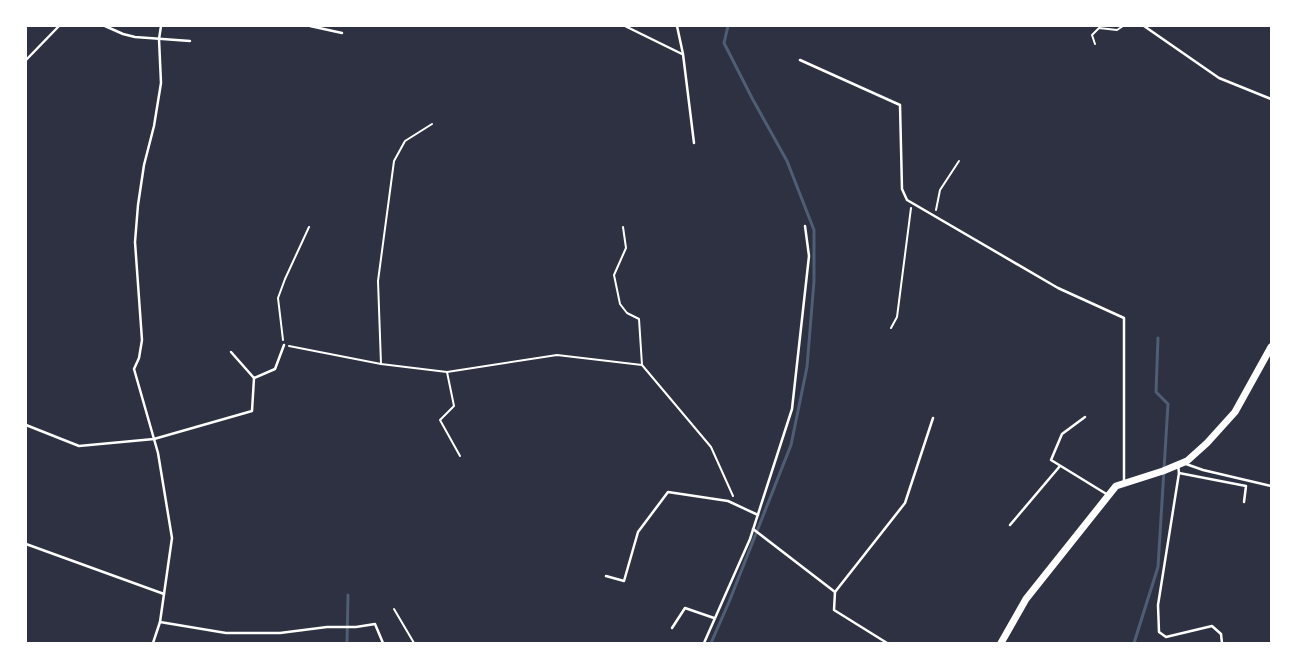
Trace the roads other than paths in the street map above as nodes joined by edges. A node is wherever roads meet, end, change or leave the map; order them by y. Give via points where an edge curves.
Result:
1 (59, 26) edge
2 (104, 26) edge
3 (161, 26) edge
4 (310, 26) edge
5 (625, 26) edge
6 (677, 26) edge
7 (1144, 26) edge
8 (342, 33) dead end
9 (160, 39) junction
10 (190, 41) dead end
11 (683, 54) junction
12 (26, 60) edge
13 (800, 60) dead end
14 (1271, 99) edge
15 (694, 143) dead end
16 (805, 226) dead end
17 (284, 345) road end
18 (1271, 347) edge
19 (231, 352) dead end
20 (254, 378) junction
21 (1085, 417) dead end
22 (933, 418) dead end
23 (26, 425) edge
24 (154, 439) junction
25 (1177, 465) junction
26 (1060, 466) junction
27 (1179, 473) junction
28 (1124, 484) junction
29 (1271, 486) edge
30 (1108, 496) junction
31 (1244, 502) dead end
32 (758, 515) junction
33 (1010, 525) dead end
34 (753, 529) junction
35 (26, 544) edge
36 (606, 576) dead end
37 (835, 592) junction
38 (164, 594) junction
39 (714, 618) junction
40 (160, 622) junction
41 (672, 628) dead end
42 (153, 643) edge
43 (383, 643) edge
44 (704, 643) edge
45 (887, 643) edge
46 (1000, 643) edge
47 (1222, 643) edge

1 - 12 lane
2 - 9 lane via 123,34
3 - 9 lane
4 - 8 lane
5 - 11 lane
6 - 11 lane
7 - 14 lane via 1219,78
9 - 10 lane
9 - 24 lane via 161,83 144,165 135,242 142,340 134,369
11 - 15 lane
13 - 28 lane via 900,105 902,189 907,200 1058,288 1124,318
16 - 32 lane via 809,256 792,409
17 - 20 lane via 275,369
18 - 25 street via 1234,412 1207,444 1187,461
19 - 20 lane
20 - 24 lane via 252,411
21 - 26 lane via 1062,434 1051,460
22 - 37 lane via 905,502
23 - 24 lane via 79,446
24 - 38 lane via 172,538
25 - 27 lane
25 - 28 street
25 - 29 lane
26 - 30 lane
26 - 33 lane
27 - 31 lane via 1246,486
27 - 47 lane via 1158,605 1159,632 1166,637 1212,626 1221,634
28 - 30 street via 1116,486
30 - 46 street via 1026,599
32 - 34 lane
32 - 36 lane via 728,501 668,492 638,532 624,581
34 - 37 lane
34 - 39 lane
35 - 38 lane
37 - 45 lane via 834,610
38 - 40 lane
39 - 41 lane via 685,608
39 - 44 lane
40 - 42 lane
40 - 43 lane via 226,633 280,633 376,624

